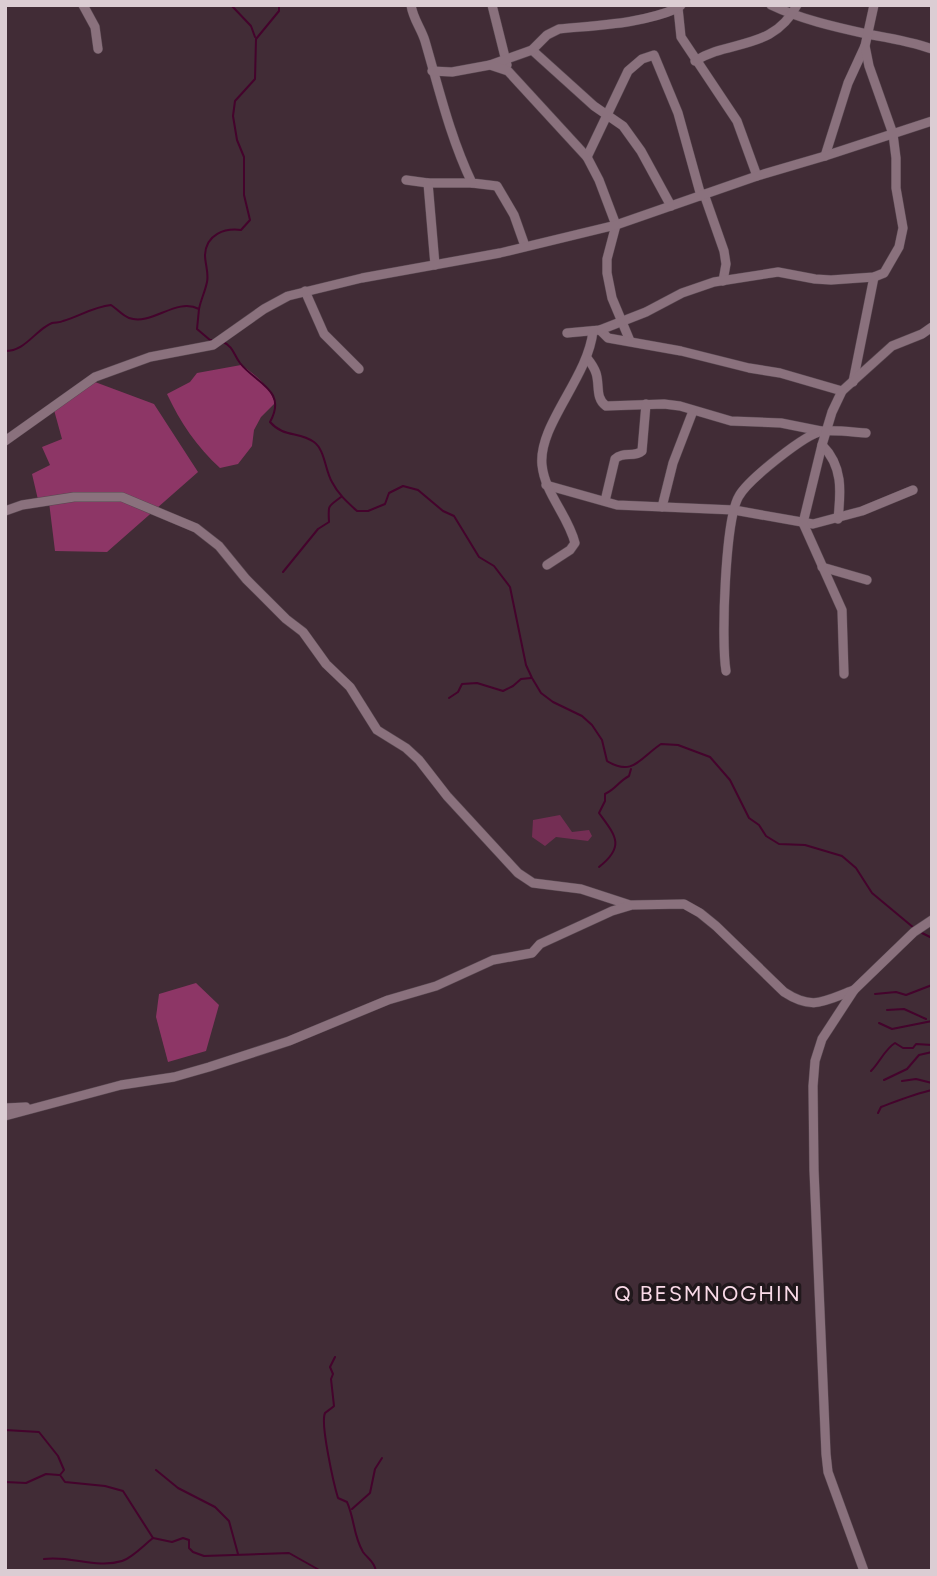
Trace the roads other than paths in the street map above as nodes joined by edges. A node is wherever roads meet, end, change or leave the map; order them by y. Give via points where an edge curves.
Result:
1 (83, 5) edge
2 (411, 5) edge
3 (492, 5) edge
4 (771, 5) edge
5 (874, 5) edge
6 (680, 6) edge
7 (794, 10) edge
8 (867, 34) junction
9 (865, 46) junction
10 (98, 49) dead end
11 (932, 49) edge
12 (532, 50) junction
13 (695, 61) junction
14 (507, 65) junction
15 (432, 71) junction
16 (608, 116) junction
17 (932, 121) edge
18 (893, 134) junction
19 (825, 156) junction
20 (587, 157) junction
21 (757, 176) junction
22 (406, 180) dead end
23 (428, 183) junction
24 (472, 183) junction
25 (702, 195) junction
26 (671, 206) junction
27 (616, 225) junction
28 (525, 246) junction
29 (435, 265) junction
30 (874, 277) junction
31 (723, 281) junction
32 (305, 291) junction
33 (622, 322) junction
34 (932, 327) edge
35 (596, 331) junction
36 (567, 333) dead end
37 (630, 341) junction
38 (587, 358) junction
39 (359, 369) dead end
40 (853, 382) junction
41 (842, 391) junction
42 (646, 404) junction
43 (693, 411) junction
44 (823, 431) junction
45 (866, 433) dead end
46 (5, 441) edge
47 (822, 445) junction
48 (546, 485) junction
49 (913, 490) dead end
50 (605, 501) junction
51 (662, 507) junction
52 (734, 510) junction
53 (5, 511) edge
54 (838, 519) junction
55 (803, 523) junction
56 (547, 565) dead end
57 (822, 567) junction
58 (867, 580) dead end
59 (726, 671) dead end
60 (844, 674) dead end
61 (632, 905) junction
62 (932, 920) edge
63 (854, 990) junction
64 (35, 1107) junction
65 (5, 1108) edge
66 (5, 1116) edge
67 (864, 1571) edge

1 - 10 street via 95,27
2 - 15 street
3 - 14 street
4 - 7 street
5 - 8 street
6 - 12 street via 641,20 559,29
6 - 13 street via 681,37
7 - 8 street
7 - 13 street via 765,38 712,51
8 - 9 street
8 - 11 street
9 - 18 street
9 - 19 street
12 - 14 street
12 - 16 street
13 - 21 street via 737,121
14 - 15 street
14 - 20 street
15 - 24 street
16 - 20 street
16 - 25 street via 628,71 654,55 678,113
16 - 26 street via 632,138
17 - 18 street
18 - 19 street
18 - 30 street via 903,228 893,261 884,274
19 - 21 street
20 - 27 street
21 - 25 street
22 - 23 street
23 - 24 street
23 - 29 street
24 - 28 street via 497,186
25 - 26 street
25 - 31 street via 724,251
26 - 27 street
27 - 28 street
27 - 33 street via 607,273
28 - 29 street
29 - 32 street
30 - 31 street via 815,279 778,272
30 - 40 street
31 - 33 street via 682,293
32 - 39 street via 324,334
32 - 46 street via 264,309 213,345 150,357 95,377
33 - 35 street
33 - 37 street
34 - 40 street via 892,346
35 - 36 street
35 - 37 street
35 - 38 street
37 - 41 street
38 - 42 street via 596,373 602,404
38 - 48 street via 543,443
40 - 41 street
41 - 44 street
42 - 43 street
42 - 50 street via 642,452 615,459
43 - 44 street via 731,421
43 - 51 street
44 - 45 street
44 - 47 street
44 - 52 street via 759,474 738,497
47 - 54 street via 838,469
47 - 55 street
48 - 50 street
48 - 56 street via 575,543
49 - 54 street
50 - 51 street
51 - 52 street
52 - 55 street
52 - 59 street via 726,568
53 - 61 street via 74,497 122,497 196,528 303,632 350,687 377,730 419,760 518,873 533,883 581,889
54 - 55 street
55 - 57 street
57 - 58 street
57 - 60 street via 842,610
61 - 63 street via 684,904 797,1001 810,1004
61 - 64 street via 550,939 532,953 492,960 436,986 242,1057
62 - 63 street
63 - 67 street via 822,1039 816,1061 814,1170 828,1472
64 - 65 street
64 - 66 street

